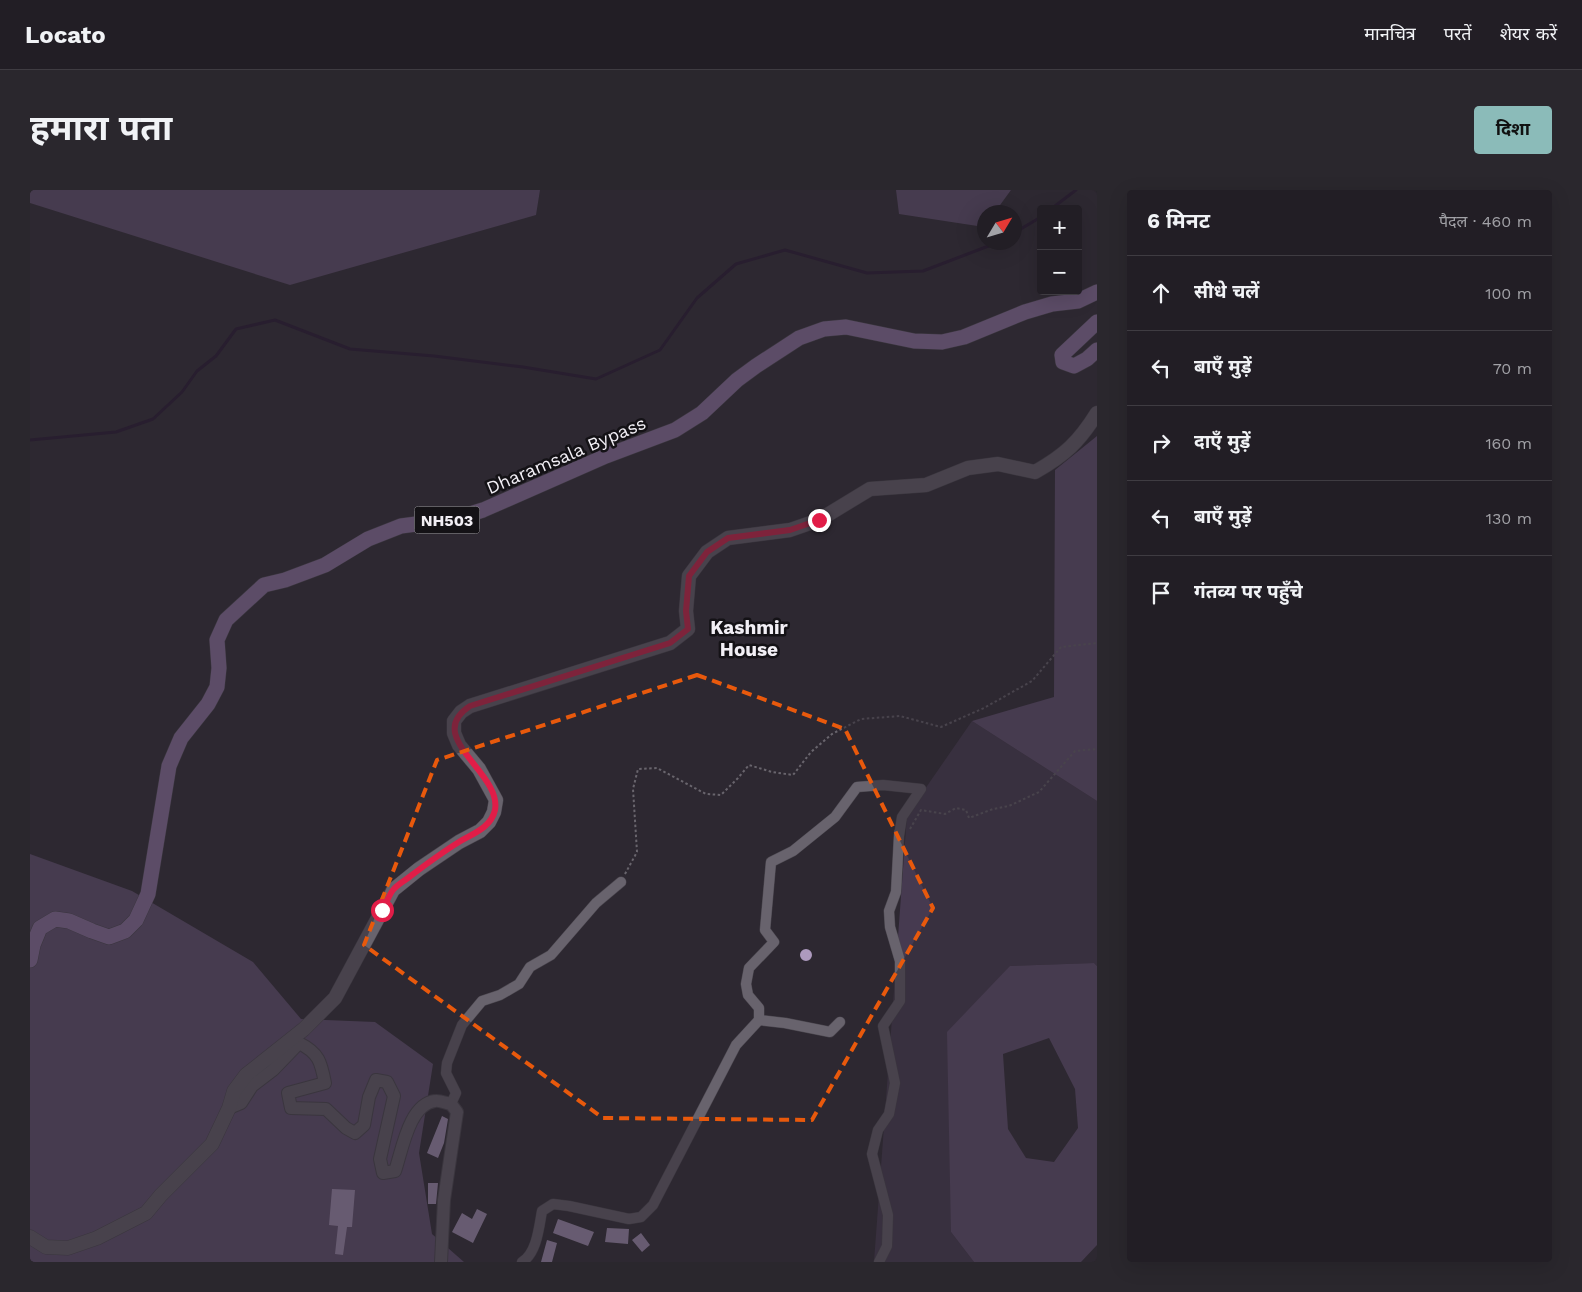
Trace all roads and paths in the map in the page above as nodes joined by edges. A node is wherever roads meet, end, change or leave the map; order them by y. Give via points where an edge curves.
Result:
1 (1097, 292) edge
2 (1097, 322) edge
3 (1097, 350) edge
4 (1097, 413) edge
5 (1097, 643) edge
6 (1097, 749) edge
7 (898, 841) junction
8 (621, 882) joint
9 (30, 960) edge
10 (759, 1020) junction
11 (840, 1022) dead end
12 (451, 1104) junction
13 (229, 1108) junction
14 (30, 1237) edge
15 (441, 1262) edge
16 (522, 1262) edge
17 (879, 1262) edge

1 - 9 main road, Dharamsala Bypass / NH503 via 1078,301 1025,312 964,337 942,342 914,341 846,327 824,329 799,338 756,366 702,413 675,430 606,456 483,510 454,519 401,526 368,540 325,565 264,585 226,620 217,640 217,687 181,738 169,766 148,894 136,920 125,932 109,937 69,921 55,919 40,928
2 - 3 main road via 1062,355 1063,362 1074,366
4 - 13 main road via 1084,434 1058,460 1035,472 998,464 968,468 926,485 870,489 812,523 790,530 728,538 707,552 689,576 688,629 670,643 470,706 461,712 454,721 454,733 496,800 489,822 393,890 335,998 304,1029 246,1075 234,1090
5 - 8 path via 1061,647 1032,681 941,727 900,716 861,719 832,734 811,752 793,776 749,765 722,795 706,794 657,768 638,769 633,789 637,852
6 - 7 path via 1075,751 1039,792 1009,806 969,818 966,810 956,808 945,814 921,810 911,828
7 - 10 street via 902,817 921,789 857,786 835,817 793,851 771,862 765,930 774,942 749,968 746,984 748,995 759,1008
7 - 17 street via 896,892 889,911 900,961 900,1001 883,1026 895,1083 889,1114 878,1130 872,1154 888,1215 887,1246
8 - 12 street via 596,903 551,955 530,966 519,984 482,1001 462,1025 447,1063 446,1073 456,1093
10 - 11 street via 830,1032
10 - 16 street via 736,1045 653,1205 641,1217 629,1219 553,1204 542,1211 537,1239 528,1258
12 - 13 street via 434,1101 417,1110 406,1132 395,1171 383,1173 380,1159 394,1096 387,1082 376,1080 364,1125 354,1133 326,1109 291,1108 288,1093 325,1083 322,1064 311,1050 299,1043 252,1086 241,1103
12 - 15 street via 458,1112 444,1200
13 - 14 main road via 212,1144 146,1213 98,1238 68,1248 46,1246

